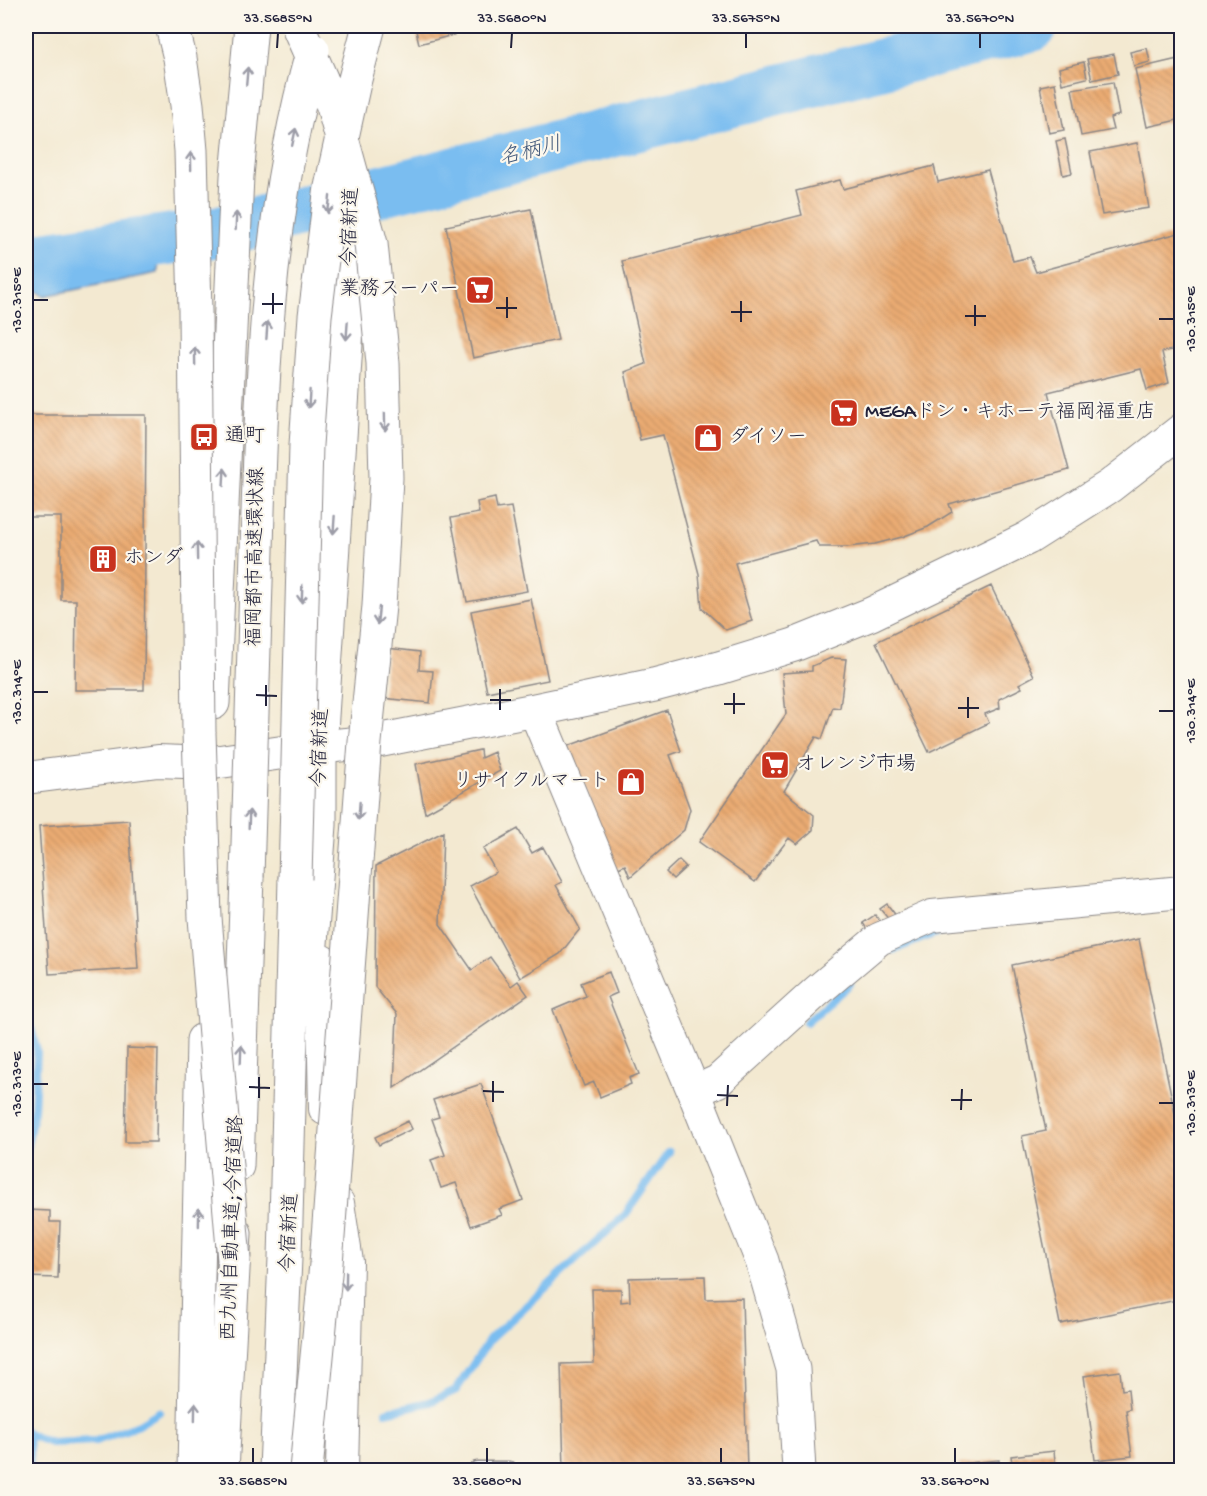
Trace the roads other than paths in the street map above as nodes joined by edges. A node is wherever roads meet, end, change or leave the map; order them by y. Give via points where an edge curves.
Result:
1 (172, 26) edge
2 (252, 26) edge
3 (298, 26) edge
4 (320, 26) edge
5 (357, 26) edge
6 (369, 26) edge
7 (1182, 430) edge
8 (535, 710) junction
9 (320, 747) junction
10 (210, 763) junction
11 (26, 778) edge
12 (320, 825) junction
13 (247, 877) joint
14 (1182, 892) edge
15 (694, 1092) junction
16 (296, 1138) junction
17 (234, 1260) junction
18 (194, 1470) edge
19 (222, 1470) edge
20 (276, 1470) edge
21 (288, 1470) edge
22 (307, 1470) edge
23 (342, 1470) edge
24 (477, 1470) edge
25 (509, 1470) edge
26 (799, 1470) edge

17 -> 1 main road, bridge via 205,906 191,151 180,58
10 -> 2 main road via 237,176
3 -> 22 main road, bridge via 333,106 371,244 383,363 386,478 379,606 364,742
13 -> 4 main road, 福岡都市高速環状線, bridge via 260,443 269,307 285,177
5 -> 9 main road, 今宿新道, bridge via 352,251
6 -> 20 main road, bridge via 331,188 315,316 306,445
7 - 8 main road via 1110,486 1028,538 871,614 794,645 719,668
8 - 9 main road via 372,742
8 - 15 main road
9 - 10 main road
9 - 12 main road, 今宿新道
10 - 11 street via 158,761
18 -> 10 main road
12 - 16 main road, 今宿新道
12 -> 23 street via 325,1120 346,1262
17 -> 13 main road, 西九州自動車道;今宿道路, bridge
14 - 15 street via 932,916 879,939 718,1081
15 - 26 main road via 762,1261 793,1369
16 - 21 main road, 今宿新道 via 287,1341
16 - 22 main road
17 - 19 main road, 西九州自動車道;今宿道路
24 - 25 lane

